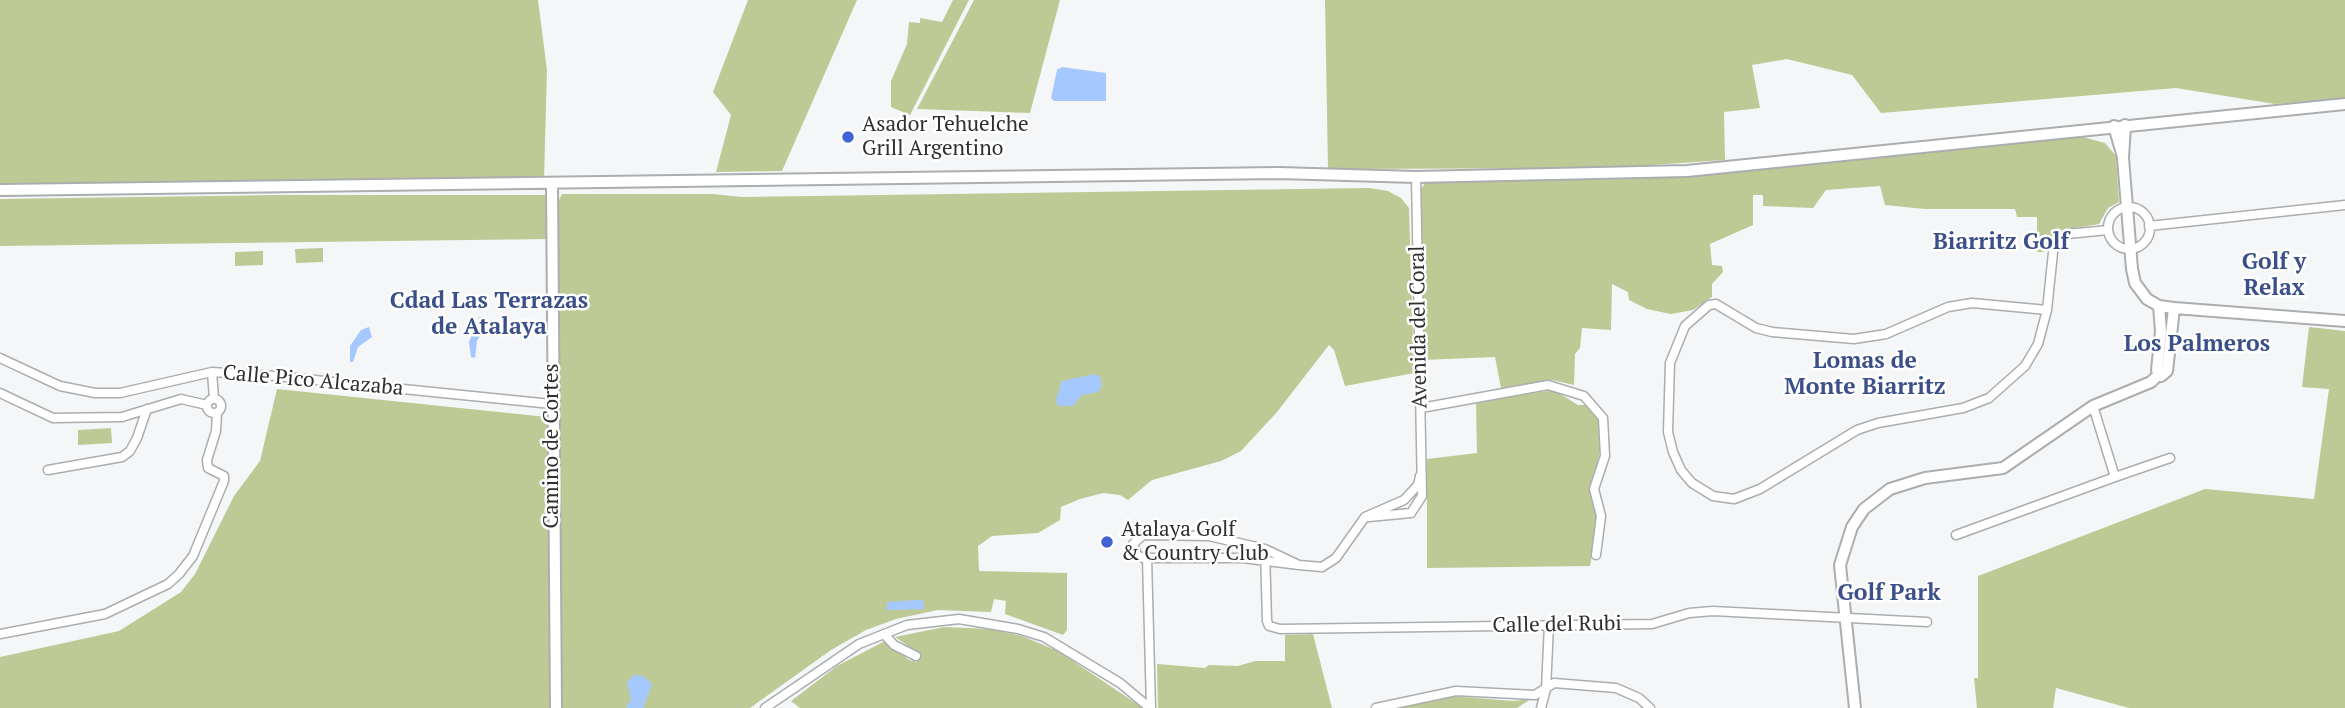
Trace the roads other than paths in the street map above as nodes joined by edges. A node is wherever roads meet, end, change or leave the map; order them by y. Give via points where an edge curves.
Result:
1 (2345, 104) edge
2 (2120, 125) junction
3 (1416, 177) junction
4 (552, 184) junction
5 (0, 190) edge
6 (2345, 205) edge
7 (2127, 207) junction
8 (2148, 226) junction
9 (2108, 230) junction
10 (2130, 249) junction
11 (2159, 306) junction
12 (2174, 308) junction
13 (2047, 310) junction
14 (2345, 321) edge
15 (0, 358) edge
16 (212, 372) junction
17 (2158, 374) junction
18 (0, 393) edge
19 (211, 402) junction
20 (551, 404) junction
21 (2093, 406) junction
22 (1421, 408) junction
23 (147, 409) junction
24 (2170, 457) dead end
25 (48, 470) dead end
26 (1420, 476) junction
27 (2116, 477) junction
28 (1365, 517) junction
29 (1956, 535) dead end
30 (1265, 549) junction
31 (1596, 555) dead end
32 (1147, 558) junction
33 (1265, 561) junction
34 (1299, 565) junction
35 (1845, 617) junction
36 (1927, 622) dead end
37 (1549, 625) junction
38 (0, 634) edge
39 (884, 634) junction
40 (916, 656) dead end
41 (1546, 690) junction
42 (775, 701) junction
43 (555, 708) edge
44 (765, 708) edge
45 (783, 708) edge
46 (1151, 708) edge
47 (1376, 708) edge
48 (1541, 708) edge
49 (1650, 708) edge
50 (1855, 708) edge

1 - 2 main road
2 - 3 main road via 1687,171
2 - 7 main road
3 - 4 main road via 1279,173
3 - 22 street, Avenida del Coral
4 - 5 main road
4 - 20 main road, Camino de Cortes
6 - 8 street
7 - 8 street via 2144,214
7 - 9 street via 2115,212
7 - 10 main road
8 - 10 street via 2147,239
9 - 10 street via 2118,246
9 - 13 street via 2067,234 2054,243
10 - 11 main road via 2135,283
11 - 12 main road
11 - 17 main road
12 - 14 main road
12 - 17 main road via 2166,373
13 - 13 street via 1972,303 1948,307 1886,334 1854,340 1772,332 1748,324 1716,304 1709,305 1685,326 1670,363 1668,419 1673,453 1681,470 1700,489 1723,498 1747,496 1857,430 1878,422 1963,408 1989,398 2025,366 2038,344
15 - 16 street, Calle Pico Alcazaba via 60,386 94,393 120,393
16 - 19 street
16 - 20 street, Calle Pico Alcazaba
17 - 21 main road via 2151,382
18 - 23 street via 53,418 122,417
19 - 23 street via 181,399
19 - 38 street via 222,405 208,468 224,476 224,481 193,556 179,575 105,614
20 - 43 main road, Camino de Cortes
21 - 27 street
21 - 35 main road via 2003,468 1925,478 1890,489 1864,509 1852,527 1840,565
22 - 26 street, Avenida del Coral
22 - 31 street via 1548,384 1584,396 1603,418 1605,456 1594,489 1601,516
23 - 25 street via 137,438 122,457
24 - 27 street
26 - 28 street via 1405,500
26 - 28 street, Avenida del Coral via 1422,496 1411,513
27 - 29 street
28 - 34 street via 1330,565
30 - 32 street via 1209,536 1143,535 1133,548
30 - 33 street
30 - 34 street
32 - 33 street
32 - 46 street
33 - 34 street
33 - 37 street, Calle del Rubi via 1269,626 1280,629
35 - 36 street, Calle del Rubi
35 - 37 street, Calle del Rubi via 1713,611 1652,624
35 - 50 main road
37 - 41 street
39 - 40 street
39 - 42 street via 859,644
39 - 46 street via 907,625 959,619 1018,629 1080,657
41 - 47 street via 1522,696 1457,691
41 - 48 street
41 - 49 street via 1554,683 1616,688
42 - 44 street
42 - 45 street

